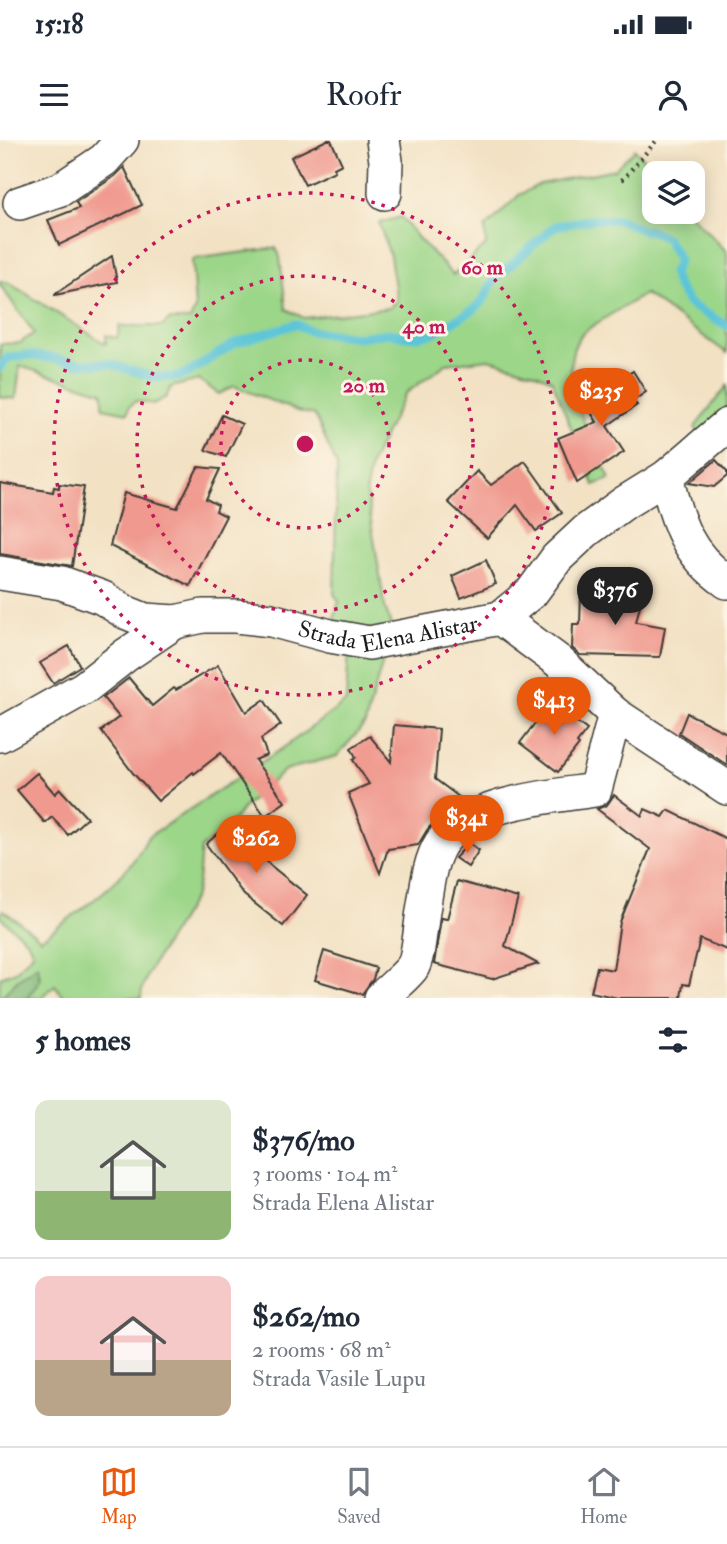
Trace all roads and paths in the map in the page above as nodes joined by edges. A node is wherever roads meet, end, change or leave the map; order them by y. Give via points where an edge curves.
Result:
1 (121, 140) edge
2 (383, 140) edge
3 (657, 140) edge
4 (622, 180) dead end
5 (385, 193) dead end
6 (20, 203) dead end
7 (727, 425) edge
8 (666, 477) junction
9 (0, 573) edge
10 (727, 582) edge
11 (500, 618) junction
12 (174, 622) junction
13 (615, 714) junction
14 (0, 735) edge
15 (727, 788) edge
16 (381, 998) edge

1 - 6 street via 104,160 61,190
2 - 5 street
3 - 4 path
7 - 8 street
8 - 10 street via 677,521 694,551
8 - 11 street via 586,531 557,558 532,592
9 - 12 street, Strada Elena Alistar via 62,583 145,620
11 - 12 street, Strada Elena Alistar via 369,643 271,620 203,616
11 - 13 street, Strada Elena Alistar via 558,661
12 - 14 street via 84,688
13 - 15 street, Strada Elena Alistar
13 - 16 street via 595,790 504,805 471,818 441,844 432,865 414,966

